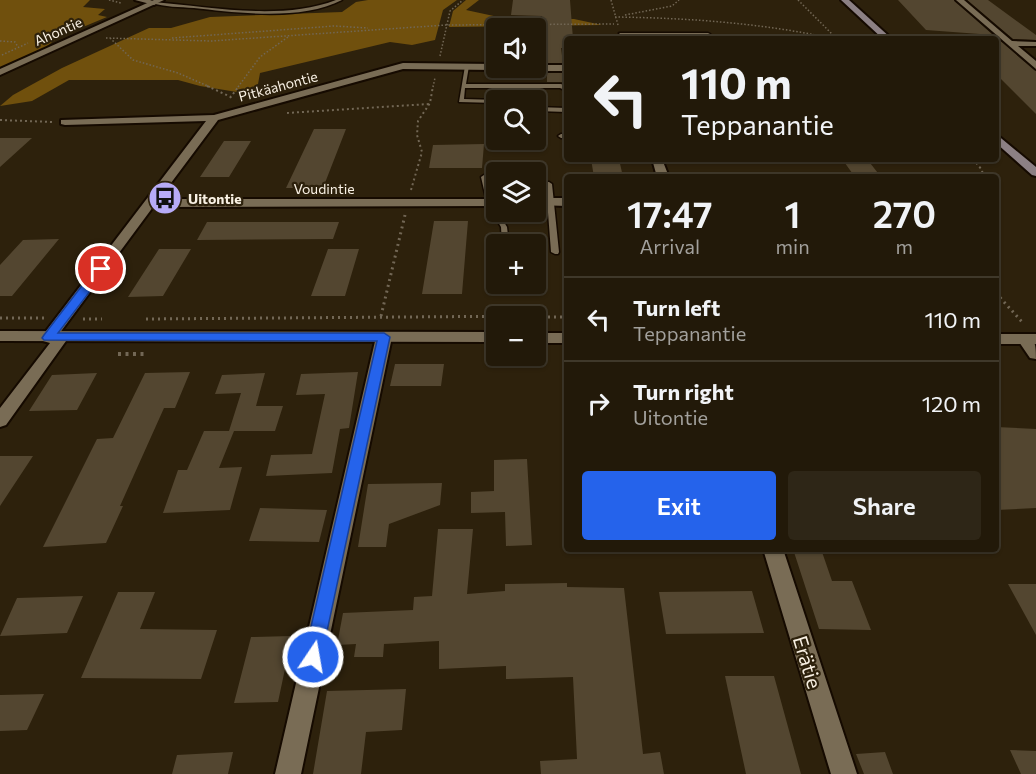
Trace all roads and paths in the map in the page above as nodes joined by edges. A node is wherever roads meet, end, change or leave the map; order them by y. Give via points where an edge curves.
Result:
1 (109, 0) edge
2 (139, 0) edge
3 (340, 0) edge
4 (463, 0) edge
5 (611, 0) edge
6 (678, 0) edge
7 (798, 0) edge
8 (845, 0) edge
9 (960, 0) edge
10 (157, 1) edge
11 (121, 3) dead end
12 (615, 17) junction
13 (446, 25) junction
14 (381, 29) junction
15 (621, 34) dead end
16 (708, 34) dead end
17 (289, 36) junction
18 (823, 36) edge
19 (833, 36) edge
20 (885, 36) edge
21 (150, 39) junction
22 (0, 41) edge
23 (1010, 43) junction
24 (1036, 44) edge
25 (18, 47) dead end
26 (438, 66) junction
27 (467, 66) junction
28 (1036, 66) edge
29 (486, 67) edge
30 (546, 68) edge
31 (564, 68) edge
32 (0, 72) edge
33 (463, 86) junction
34 (564, 88) edge
35 (231, 97) junction
36 (486, 101) edge
37 (430, 104) junction
38 (546, 110) edge
39 (564, 110) edge
40 (282, 113) dead end
41 (214, 118) junction
42 (0, 120) edge
43 (65, 122) joint
44 (999, 140) edge
45 (1036, 173) edge
46 (484, 177) dead end
47 (486, 183) edge
48 (546, 184) edge
49 (546, 202) edge
50 (552, 202) junction
51 (564, 202) edge
52 (152, 203) junction
53 (407, 203) junction
54 (486, 203) edge
55 (555, 252) dead end
56 (999, 296) edge
57 (381, 316) junction
58 (486, 316) edge
59 (546, 316) edge
60 (564, 316) edge
61 (0, 318) edge
62 (63, 318) junction
63 (106, 319) dead end
64 (136, 319) dead end
65 (1022, 322) dead end
66 (0, 336) edge
67 (384, 337) junction
68 (54, 338) junction
69 (486, 338) edge
70 (546, 338) edge
71 (564, 338) edge
72 (999, 339) edge
73 (1030, 339) edge
74 (1036, 354) edge
75 (0, 421) edge
76 (774, 552) edge
77 (288, 774) edge
78 (844, 774) edge

1 - 11 path
2 - 10 street
3 - 10 lane via 326,8 270,11
4 - 13 path via 450,11
5 - 12 path
6 - 12 path via 672,6
7 - 19 path
8 - 20 main road
9 - 23 street
10 - 32 street, Ahontie
12 - 13 path via 618,24
12 - 18 path via 730,20
13 - 14 path
13 - 26 path
14 - 17 path
14 - 21 path via 334,26
15 - 16 lane
17 - 21 path via 211,41
17 - 35 path via 260,57
21 - 35 path via 108,38 133,60 178,73
22 - 25 path via 15,42
23 - 24 street
23 - 28 street
26 - 27 street, Pitkäahontie
26 - 37 path
26 - 41 street, Pitkäahontie via 403,66
27 - 29 street, Pitkäahontie
27 - 33 lane
30 - 31 street
33 - 34 lane
33 - 36 lane via 461,101
35 - 41 path
37 - 40 path
37 - 53 path via 418,121 422,152
38 - 39 lane
41 - 43 street, Pitkäahontie
41 - 52 street
42 - 43 path
44 - 45 main road
46 - 47 lane
48 - 50 lane
49 - 50 street
50 - 51 street
50 - 55 lane
52 - 53 street, Voudintie
52 - 62 street
53 - 54 street, Voudintie
53 - 57 path
56 - 65 path
57 - 58 path
57 - 64 path
59 - 60 path
61 - 62 path
62 - 63 path
62 - 68 street
66 - 68 street
67 - 68 street
67 - 69 street
67 - 77 street
68 - 75 street
70 - 71 street
72 - 73 street
73 - 74 street
76 - 78 street, Erätie

